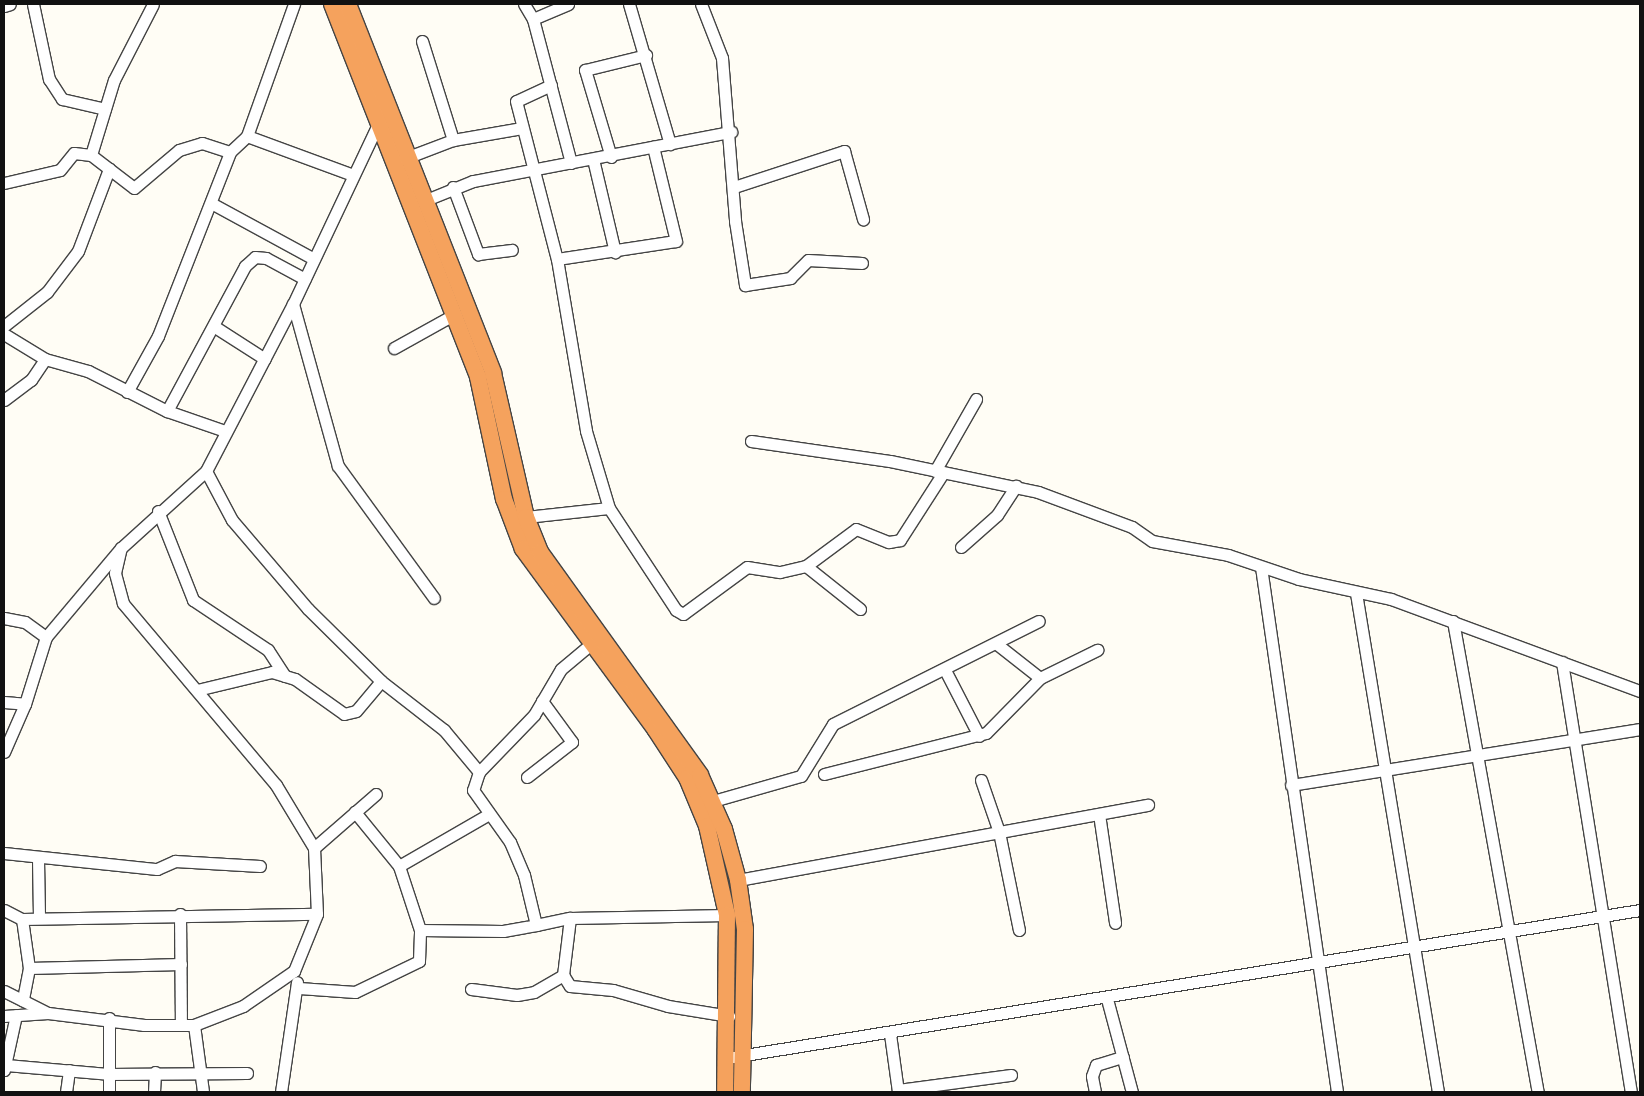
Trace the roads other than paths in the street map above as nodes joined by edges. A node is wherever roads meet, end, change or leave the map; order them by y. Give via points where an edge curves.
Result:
1 (10, 4) edge
2 (33, 4) edge
3 (153, 4) edge
4 (294, 4) edge
5 (332, 4) edge
6 (348, 4) edge
7 (524, 4) edge
8 (568, 4) edge
9 (629, 4) edge
10 (701, 4) edge
11 (4, 6) edge
12 (533, 19) junction
13 (422, 41) dead end
14 (646, 55) junction
15 (551, 85) junction
16 (105, 109) junction
17 (378, 124) junction
18 (522, 128) junction
19 (731, 132) junction
20 (247, 136) junction
21 (454, 140) junction
22 (670, 144) junction
23 (653, 146) junction
24 (230, 152) junction
25 (91, 155) junction
26 (611, 157) junction
27 (400, 159) junction
28 (593, 159) junction
29 (571, 163) junction
30 (109, 169) junction
31 (534, 171) junction
32 (353, 175) junction
33 (4, 183) edge
34 (454, 187) junction
35 (734, 187) junction
36 (426, 200) junction
37 (211, 203) junction
38 (863, 219) dead end
39 (512, 250) dead end
40 (615, 252) junction
41 (314, 258) junction
42 (557, 259) junction
43 (862, 263) dead end
44 (305, 279) junction
45 (293, 304) junction
46 (455, 314) junction
47 (4, 326) edge
48 (215, 326) junction
49 (4, 334) edge
50 (394, 348) dead end
51 (46, 359) junction
52 (265, 359) junction
53 (127, 392) junction
54 (976, 399) dead end
55 (4, 400) edge
56 (167, 411) junction
57 (225, 431) junction
58 (751, 441) dead end
59 (206, 471) junction
60 (939, 472) junction
61 (1016, 486) junction
62 (609, 508) junction
63 (158, 511) junction
64 (526, 517) junction
65 (961, 547) dead end
66 (121, 548) junction
67 (806, 566) junction
68 (1261, 567) junction
69 (1356, 593) junction
70 (434, 598) dead end
71 (860, 608) dead end
72 (4, 618) edge
73 (1039, 621) dead end
74 (1453, 621) junction
75 (46, 637) junction
76 (591, 644) junction
77 (998, 645) junction
78 (1097, 650) dead end
79 (1562, 662) junction
80 (945, 670) junction
81 (285, 676) junction
82 (1040, 678) junction
83 (380, 681) junction
84 (197, 690) junction
85 (1640, 691) edge
86 (542, 701) junction
87 (4, 702) edge
88 (26, 704) junction
89 (660, 726) junction
90 (1640, 729) edge
91 (980, 736) junction
92 (1576, 739) junction
93 (4, 752) edge
94 (1478, 758) junction
95 (1385, 771) junction
96 (479, 772) junction
97 (824, 774) dead end
98 (527, 777) dead end
99 (981, 780) dead end
100 (1291, 785) junction
101 (376, 794) dead end
102 (713, 801) junction
103 (1148, 804) dead end
104 (355, 812) junction
105 (490, 814) junction
106 (1099, 814) junction
107 (999, 832) junction
108 (314, 848) junction
109 (4, 853) edge
110 (38, 859) junction
111 (260, 866) dead end
112 (399, 866) junction
113 (738, 880) junction
114 (4, 910) edge
115 (1640, 910) edge
116 (180, 914) junction
117 (317, 914) junction
118 (727, 915) junction
119 (1606, 916) junction
120 (39, 918) junction
121 (570, 918) junction
122 (22, 919) junction
123 (1115, 924) dead end
124 (536, 925) junction
125 (420, 930) junction
126 (1019, 930) dead end
127 (1510, 932) junction
128 (1413, 948) junction
129 (181, 964) junction
130 (1318, 964) junction
131 (29, 968) junction
132 (294, 971) junction
133 (563, 975) junction
134 (299, 988) junction
135 (471, 989) dead end
136 (4, 991) edge
137 (1107, 998) junction
138 (22, 1000) junction
139 (48, 1013) junction
140 (16, 1015) junction
141 (4, 1016) edge
142 (729, 1016) junction
143 (110, 1018) junction
144 (181, 1025) junction
145 (194, 1025) junction
146 (890, 1034) junction
147 (743, 1055) junction
148 (1123, 1057) junction
149 (726, 1058) junction
150 (5, 1068) edge
151 (68, 1070) junction
152 (155, 1072) junction
153 (202, 1073) junction
154 (247, 1073) dead end
155 (108, 1074) junction
156 (1011, 1075) dead end
157 (898, 1091) edge
158 (66, 1092) edge
159 (109, 1092) edge
160 (154, 1092) edge
161 (203, 1092) edge
162 (281, 1092) edge
163 (725, 1092) edge
164 (742, 1092) edge
165 (1095, 1092) edge
166 (1132, 1092) edge
167 (1337, 1092) edge
168 (1438, 1092) edge
169 (1538, 1092) edge
170 (1631, 1092) edge

1 - 11 street
2 - 16 street via 49,79 62,99
3 - 16 street via 128,48
4 - 20 street
5 - 17 highway
6 - 27 highway
7 - 12 street
8 - 12 street
9 - 14 street
10 - 19 street via 722,58
12 - 15 street
13 - 21 street
14 - 22 street
14 - 26 street via 585,70
15 - 18 street via 516,101
15 - 29 street
16 - 25 street
17 - 27 highway
17 - 32 street
18 - 21 street
18 - 31 street
19 - 22 street
19 - 35 street
20 - 24 street
20 - 32 street
21 - 27 street
22 - 23 street
23 - 26 street
23 - 40 street via 676,241
24 - 30 street via 202,143 179,150 134,188
24 - 37 street
25 - 30 street
25 - 33 street via 74,153 60,170
26 - 28 street
27 - 36 highway
27 - 46 highway
28 - 29 street
28 - 40 street
29 - 31 street
30 - 47 street via 78,251 47,292
31 - 34 street
31 - 42 street
32 - 41 street
34 - 36 street
34 - 39 street via 478,254
35 - 38 street via 844,151
35 - 43 street via 745,285 790,278 808,260
36 - 64 highway via 494,373
37 - 41 street
37 - 53 street via 158,336
40 - 42 street
41 - 44 street
42 - 62 street via 586,431
44 - 45 street
44 - 48 street via 255,257 228,294
45 - 52 street
45 - 70 street via 338,466
46 - 50 street
46 - 76 highway via 478,377 504,499 524,549
48 - 52 street
48 - 56 street
49 - 51 street
51 - 53 street via 88,371
51 - 55 street via 32,380
52 - 57 street
53 - 56 street
54 - 60 street
56 - 57 street
57 - 59 street
58 - 60 street
59 - 63 street
59 - 83 street via 232,520 308,609
60 - 61 street
60 - 67 street via 900,540 889,542 856,528
61 - 65 street via 997,515
61 - 68 street via 1132,527 1152,541 1228,555
62 - 64 street
62 - 67 street via 683,614 747,567 780,572
63 - 66 street
63 - 81 street via 193,600 268,650
64 - 89 highway via 562,587
66 - 75 street
66 - 84 street via 115,573 123,603
67 - 71 street
68 - 69 street
68 - 100 street
69 - 74 street via 1391,599
69 - 95 street
72 - 75 street via 25,622
73 - 77 street
74 - 79 street
74 - 94 street
75 - 88 street
76 - 86 street via 561,669
76 - 89 highway
77 - 80 street
77 - 82 street
78 - 82 street
79 - 85 street
79 - 92 street
80 - 91 street
80 - 102 street via 833,724 801,776
81 - 83 street via 344,714 356,711
81 - 84 street via 272,672
82 - 91 street via 992,729
83 - 96 street via 444,730
84 - 108 street via 276,785
86 - 96 street via 522,729
86 - 98 street via 572,742
87 - 88 street
88 - 93 street
89 - 102 highway
89 - 118 highway via 698,801 715,854
90 - 92 street
91 - 97 street
92 - 94 street
92 - 119 street
94 - 95 street
94 - 127 street
95 - 100 street
95 - 128 street
96 - 105 street via 473,790
99 - 107 street
100 - 130 street
101 - 104 street
102 - 113 highway
103 - 106 street
104 - 108 street
104 - 112 street
105 - 112 street
105 - 124 street via 510,842 524,875
106 - 107 street
106 - 123 street
107 - 113 street
107 - 126 street
108 - 117 street
109 - 110 street
110 - 111 street via 158,869 175,861
110 - 120 street
112 - 125 street
113 - 147 highway via 746,970
114 - 122 street
115 - 119 street
116 - 117 street
116 - 120 street
116 - 129 street
117 - 132 street
118 - 121 street
118 - 142 highway
119 - 127 street
119 - 170 street
120 - 122 street
121 - 124 street
121 - 133 street
122 - 131 street
124 - 125 street via 503,931
125 - 134 street via 419,961 385,974 365,989 332,993
127 - 128 street
127 - 169 street
128 - 130 street
128 - 168 street
129 - 131 street
129 - 144 street
130 - 137 street
130 - 167 street
131 - 138 street
132 - 134 street
132 - 145 street via 243,1006
133 - 135 street via 534,992 517,995
133 - 142 street via 570,986 613,990 668,1006
134 - 162 street via 281,1069
136 - 138 street
137 - 146 street
137 - 148 street
138 - 139 street
139 - 140 street
139 - 143 street
140 - 141 street
140 - 150 street
142 - 149 highway
143 - 144 street via 144,1025
143 - 155 street
144 - 145 street
145 - 153 street
146 - 147 street
146 - 157 street
147 - 149 street
147 - 164 highway
148 - 165 street via 1096,1065 1092,1076
148 - 166 street
149 - 163 highway
150 - 151 street
151 - 155 street
151 - 158 street
152 - 153 street
152 - 155 street
152 - 160 street
153 - 154 street
153 - 161 street
155 - 159 street
156 - 157 street

